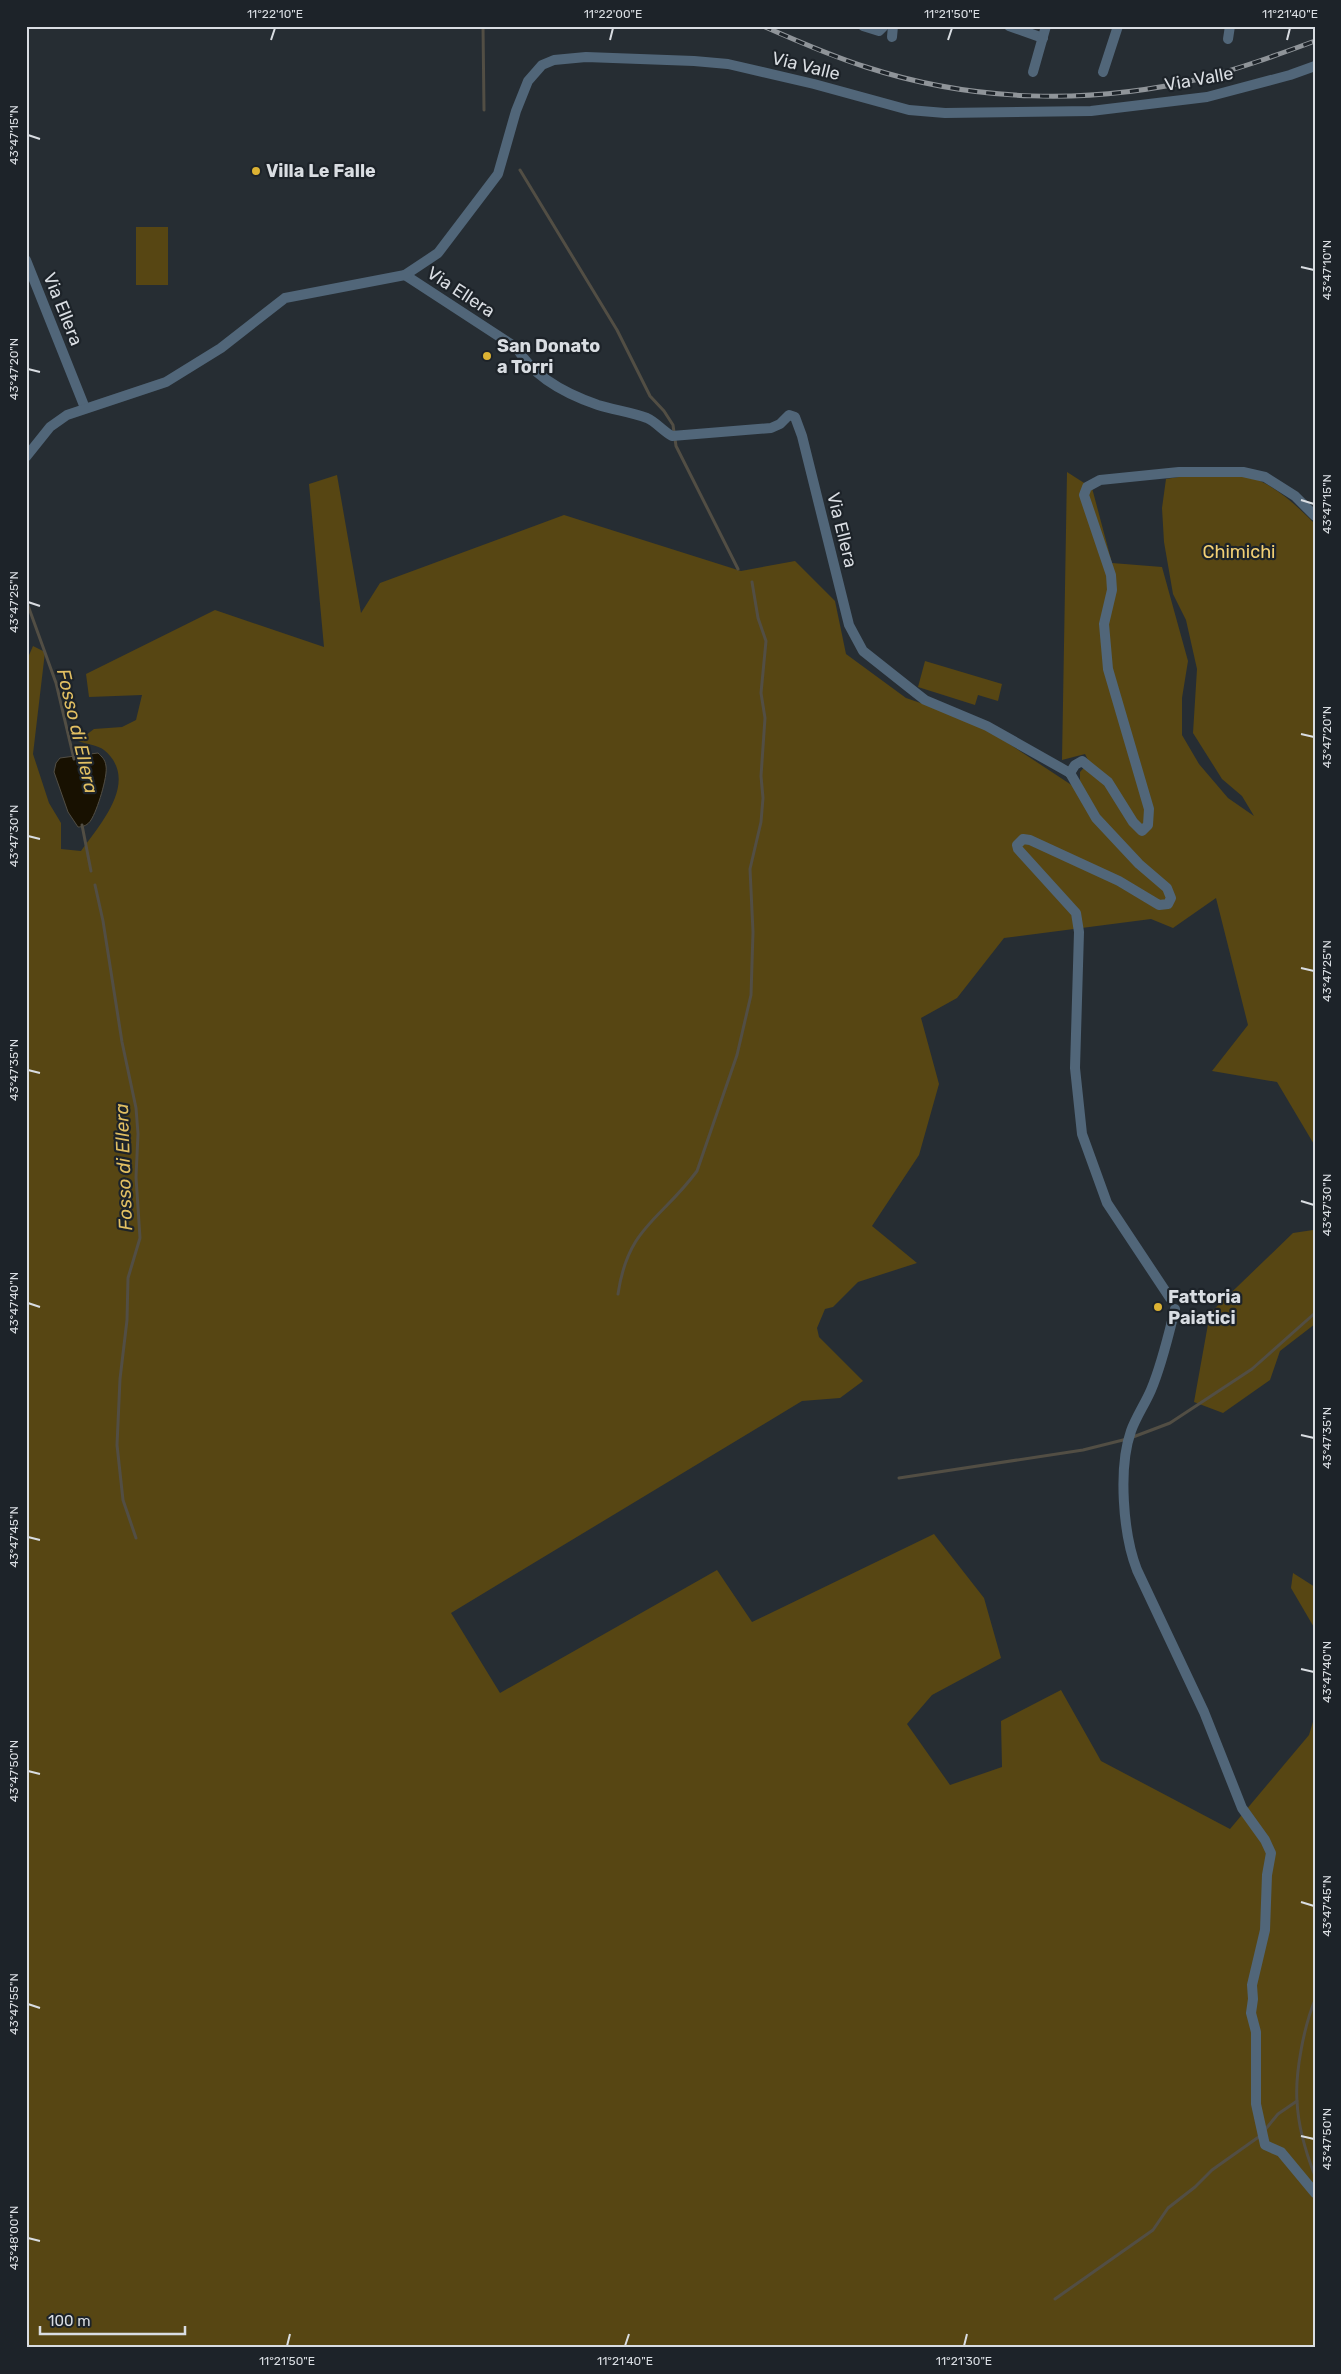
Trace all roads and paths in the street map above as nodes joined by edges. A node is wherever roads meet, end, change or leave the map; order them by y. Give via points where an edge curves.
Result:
1 (863, 26) edge
2 (884, 26) edge
3 (1009, 26) edge
4 (1046, 26) edge
5 (1118, 26) edge
6 (1230, 26) edge
7 (1043, 38) junction
8 (1228, 39) dead end
9 (1315, 66) edge
10 (1033, 72) dead end
11 (1103, 72) dead end
12 (26, 260) edge
13 (405, 275) junction
14 (86, 408) junction
15 (26, 457) edge
16 (1315, 516) edge
17 (1070, 772) junction
18 (1170, 1298) dead end
19 (1175, 1309) dead end
20 (1315, 2193) edge

1 - 2 street via 879,31
3 - 7 street
4 - 7 street
5 - 11 street
6 - 8 street
7 - 10 street
9 - 13 street, Via Valle via 1207,97 1091,111 945,113 909,110 728,64 595,57 554,60 542,64 528,81 494,181 438,253
12 - 14 street, Via Ellera
13 - 14 street, Via Ellera via 285,298 220,348 166,382
13 - 17 street, Via Ellera via 517,348 524,362 539,376 597,405 648,419 677,435 771,428 789,415 794,417 802,436 849,625 863,652 926,700 988,726
14 - 15 street via 67,415 50,428
16 - 17 street via 1295,496 1265,477 1243,472 1179,472 1100,480 1086,488 1084,495 1111,575 1112,590 1104,624 1108,669 1149,809 1148,824 1142,831 1108,782 1082,761
17 - 18 street via 1096,818 1139,864 1167,888 1171,898 1168,904 1159,905 1119,881 1030,840 1023,839 1017,845 1076,913 1079,932 1075,1068 1082,1134 1107,1203
19 - 20 street via 1164,1353 1127,1445 1125,1511 1133,1559 1204,1712 1242,1808 1271,1853 1265,1930 1252,1985 1256,2104 1263,2142 1280,2152

